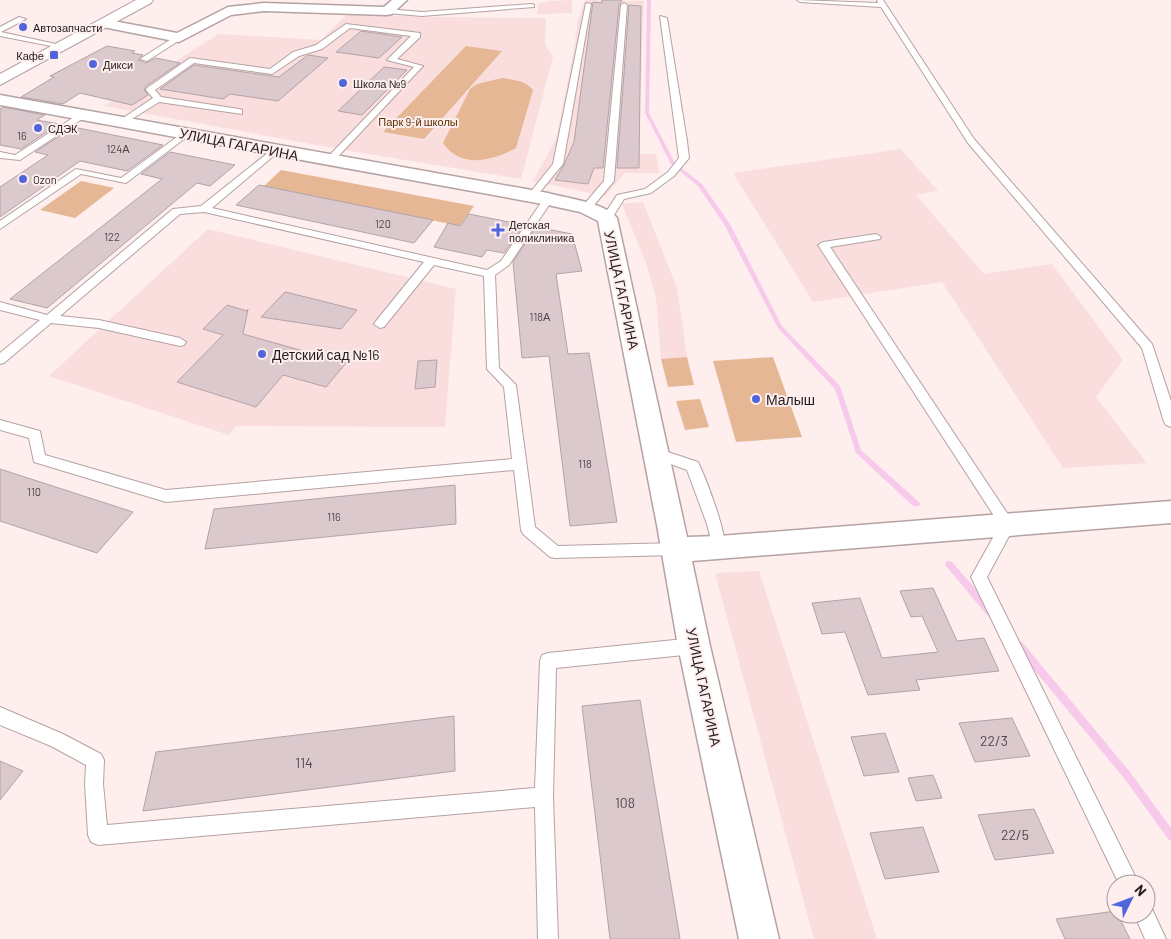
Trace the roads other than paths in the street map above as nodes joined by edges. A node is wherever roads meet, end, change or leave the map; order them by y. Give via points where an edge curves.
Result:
1 (146, 0) edge
2 (400, 0) edge
3 (800, 0) edge
4 (881, 2) edge
5 (588, 4) dead end
6 (624, 5) dead end
7 (532, 6) dead end
8 (387, 12) junction
9 (663, 18) dead end
10 (22, 19) dead end
11 (103, 23) junction
12 (0, 30) edge
13 (0, 34) edge
14 (179, 38) junction
15 (61, 46) junction
16 (144, 59) dead end
17 (0, 80) edge
18 (158, 99) junction
19 (0, 100) edge
20 (239, 112) dead end
21 (82, 115) junction
22 (121, 122) junction
23 (185, 134) junction
24 (274, 151) junction
25 (0, 155) edge
26 (329, 161) junction
27 (540, 197) junction
28 (204, 209) junction
29 (597, 213) junction
30 (0, 226) edge
31 (876, 238) dead end
32 (431, 261) junction
33 (489, 274) junction
34 (0, 306) edge
35 (48, 319) junction
36 (380, 324) dead end
37 (180, 342) dead end
38 (0, 360) edge
39 (1171, 422) edge
40 (0, 425) edge
41 (656, 453) junction
42 (519, 464) junction
43 (1166, 515) edge
44 (1008, 525) junction
45 (719, 548) junction
46 (676, 549) junction
47 (694, 646) junction
48 (0, 716) edge
49 (544, 797) junction
50 (1124, 874) edge
51 (1149, 924) edge
52 (548, 939) edge
53 (759, 939) edge
54 (1156, 939) edge

1 - 11 main road
2 - 8 street
3 - 4 lane
4 - 39 lane via 971,141 1148,348
5 - 27 lane via 558,164
6 - 29 lane via 609,182
7 - 8 lane via 422,14
8 - 14 street via 264,7 228,11
9 - 29 lane via 684,158 671,174 648,191 620,197
10 - 12 lane
11 - 14 street
11 - 15 main road
13 - 15 lane
14 - 16 lane
15 - 17 main road
18 - 20 lane
18 - 22 lane
18 - 26 lane via 150,90 193,60 272,72 296,54 319,47 349,26 417,35 391,60 419,66
19 - 21 street, УЛИЦА ГАГАРИНА
21 - 22 street, УЛИЦА ГАГАРИНА
21 - 25 lane via 17,158
22 - 23 street, УЛИЦА ГАГАРИНА
23 - 24 street, УЛИЦА ГАГАРИНА
23 - 30 lane via 123,181 79,171
24 - 26 street, УЛИЦА ГАГАРИНА
24 - 28 lane
26 - 27 street, УЛИЦА ГАГАРИНА
27 - 29 street, УЛИЦА ГАГАРИНА
27 - 33 lane via 505,263
28 - 32 lane
28 - 35 lane via 177,211
29 - 41 street, УЛИЦА ГАГАРИНА
31 - 44 lane via 823,245
32 - 33 lane
32 - 36 lane
33 - 42 lane via 493,369 510,385
34 - 35 lane
35 - 37 lane via 99,324
35 - 38 lane
40 - 42 lane via 35,435 39,458 166,496
41 - 45 lane via 693,466
41 - 46 street, УЛИЦА ГАГАРИНА
42 - 46 lane via 528,530 555,552
43 - 44 street
44 - 45 street
44 - 50 lane via 979,577
45 - 46 street
46 - 47 street, УЛИЦА ГАГАРИНА
47 - 49 lane via 548,661
47 - 53 street, УЛИЦА ГАГАРИНА
48 - 49 lane via 58,740 95,760 98,835
49 - 52 lane
51 - 54 lane

